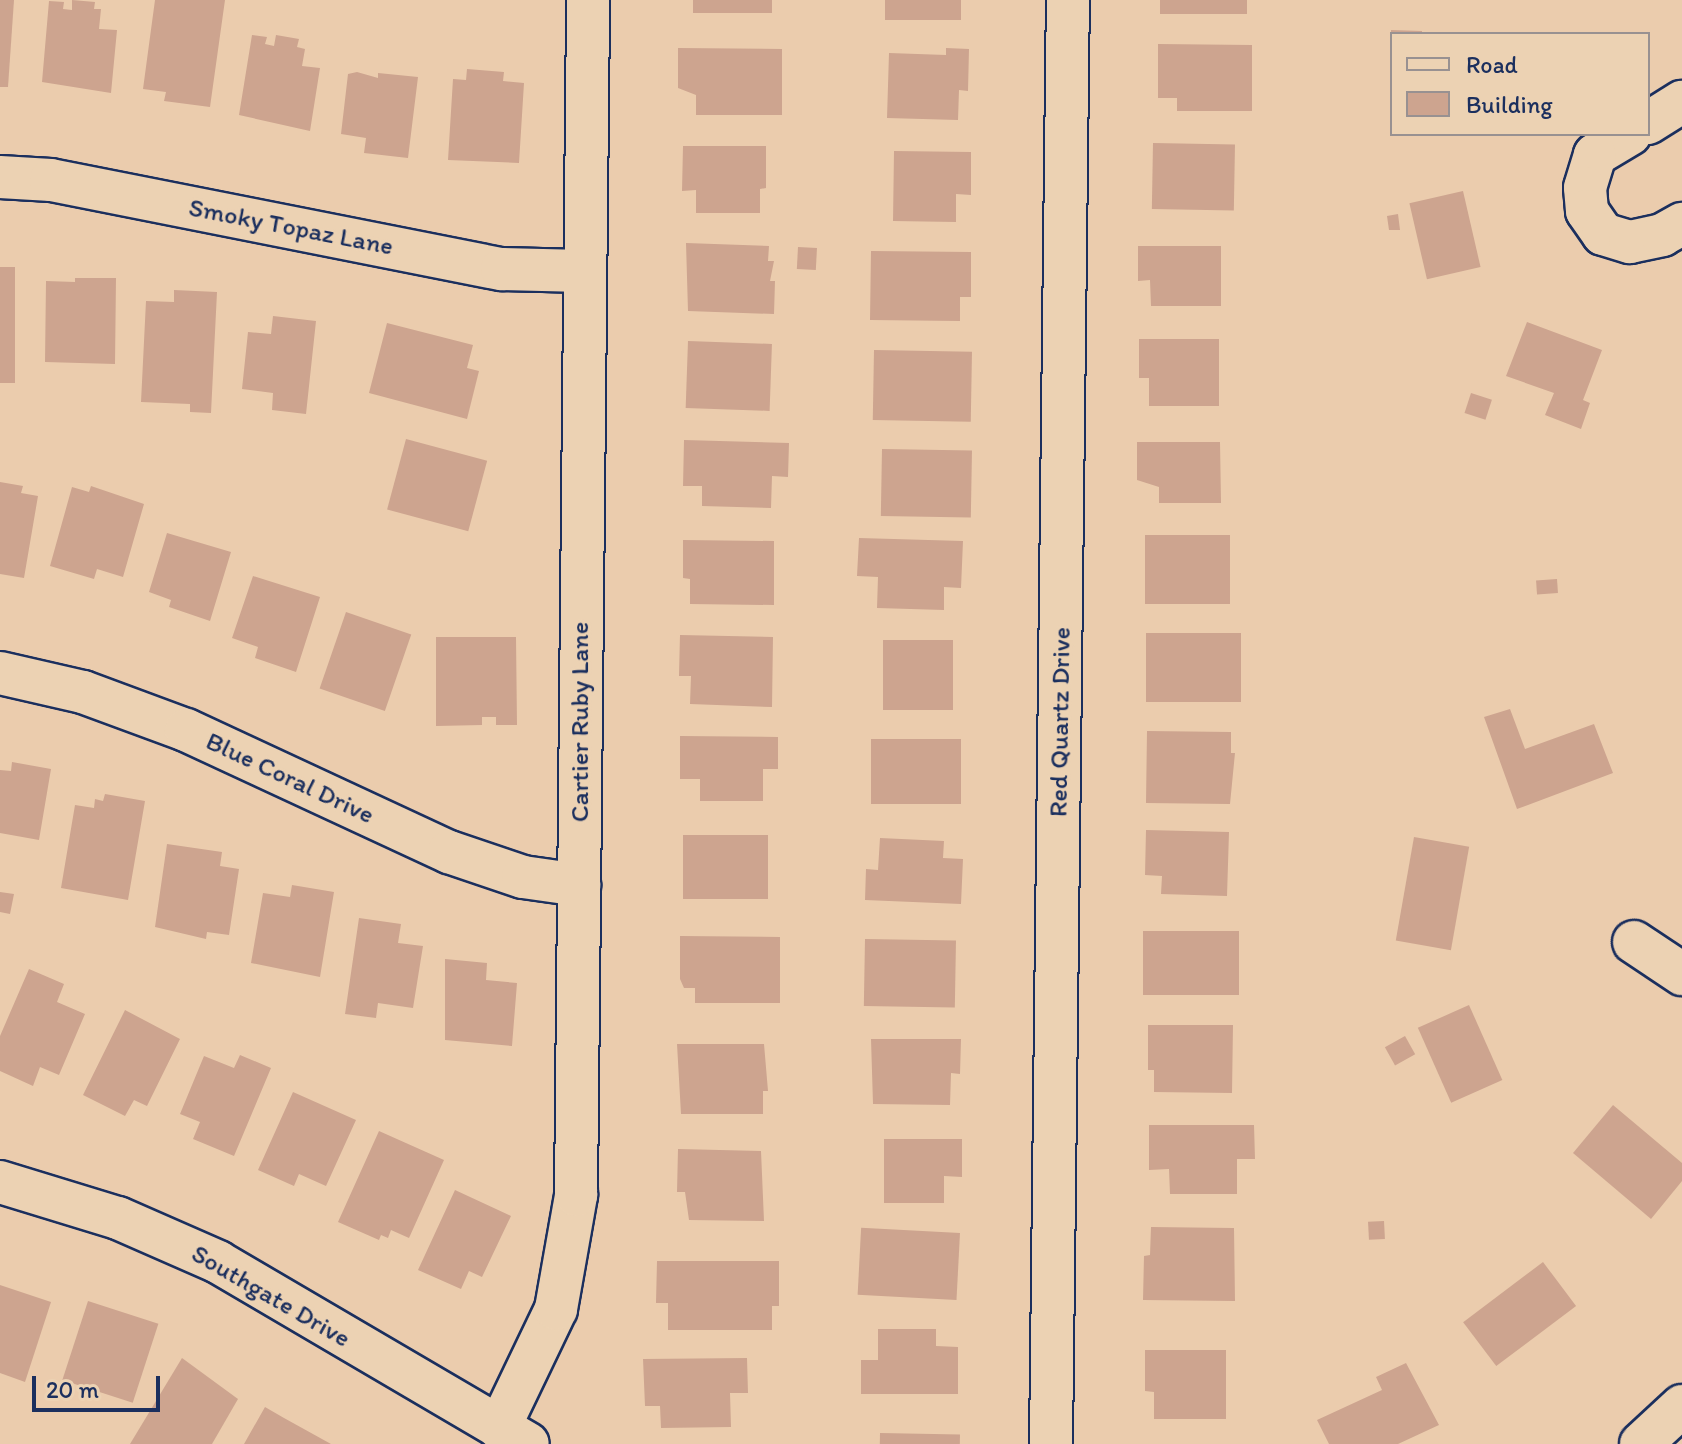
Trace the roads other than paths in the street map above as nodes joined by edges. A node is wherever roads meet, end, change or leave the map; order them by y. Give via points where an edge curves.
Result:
1 (588, 0) edge
2 (1068, 0) edge
3 (1682, 102) edge
4 (1650, 122) edge
5 (1627, 136) edge
6 (0, 177) edge
7 (1682, 224) edge
8 (583, 271) junction
9 (0, 673) edge
10 (579, 885) junction
11 (1634, 942) dead end
12 (1682, 974) edge
13 (0, 1182) edge
14 (1682, 1406) edge
15 (513, 1436) edge
16 (1051, 1444) edge
17 (1641, 1444) edge

1 - 8 street, Cartier Ruby Lane
2 - 16 street, Red Quartz Drive
3 - 4 street
5 - 7 street via 1595,155 1585,188 1587,211 1603,234 1630,242
6 - 8 street, Smoky Topaz Lane via 51,180 502,269
8 - 10 street, Cartier Ruby Lane
9 - 10 street, Blue Coral Drive via 83,692 186,730 449,852 523,877
10 - 15 street, Cartier Ruby Lane via 576,1195 570,1250
11 - 12 street
13 - 15 street, Southgate Drive via 118,1218 218,1262
14 - 17 street

